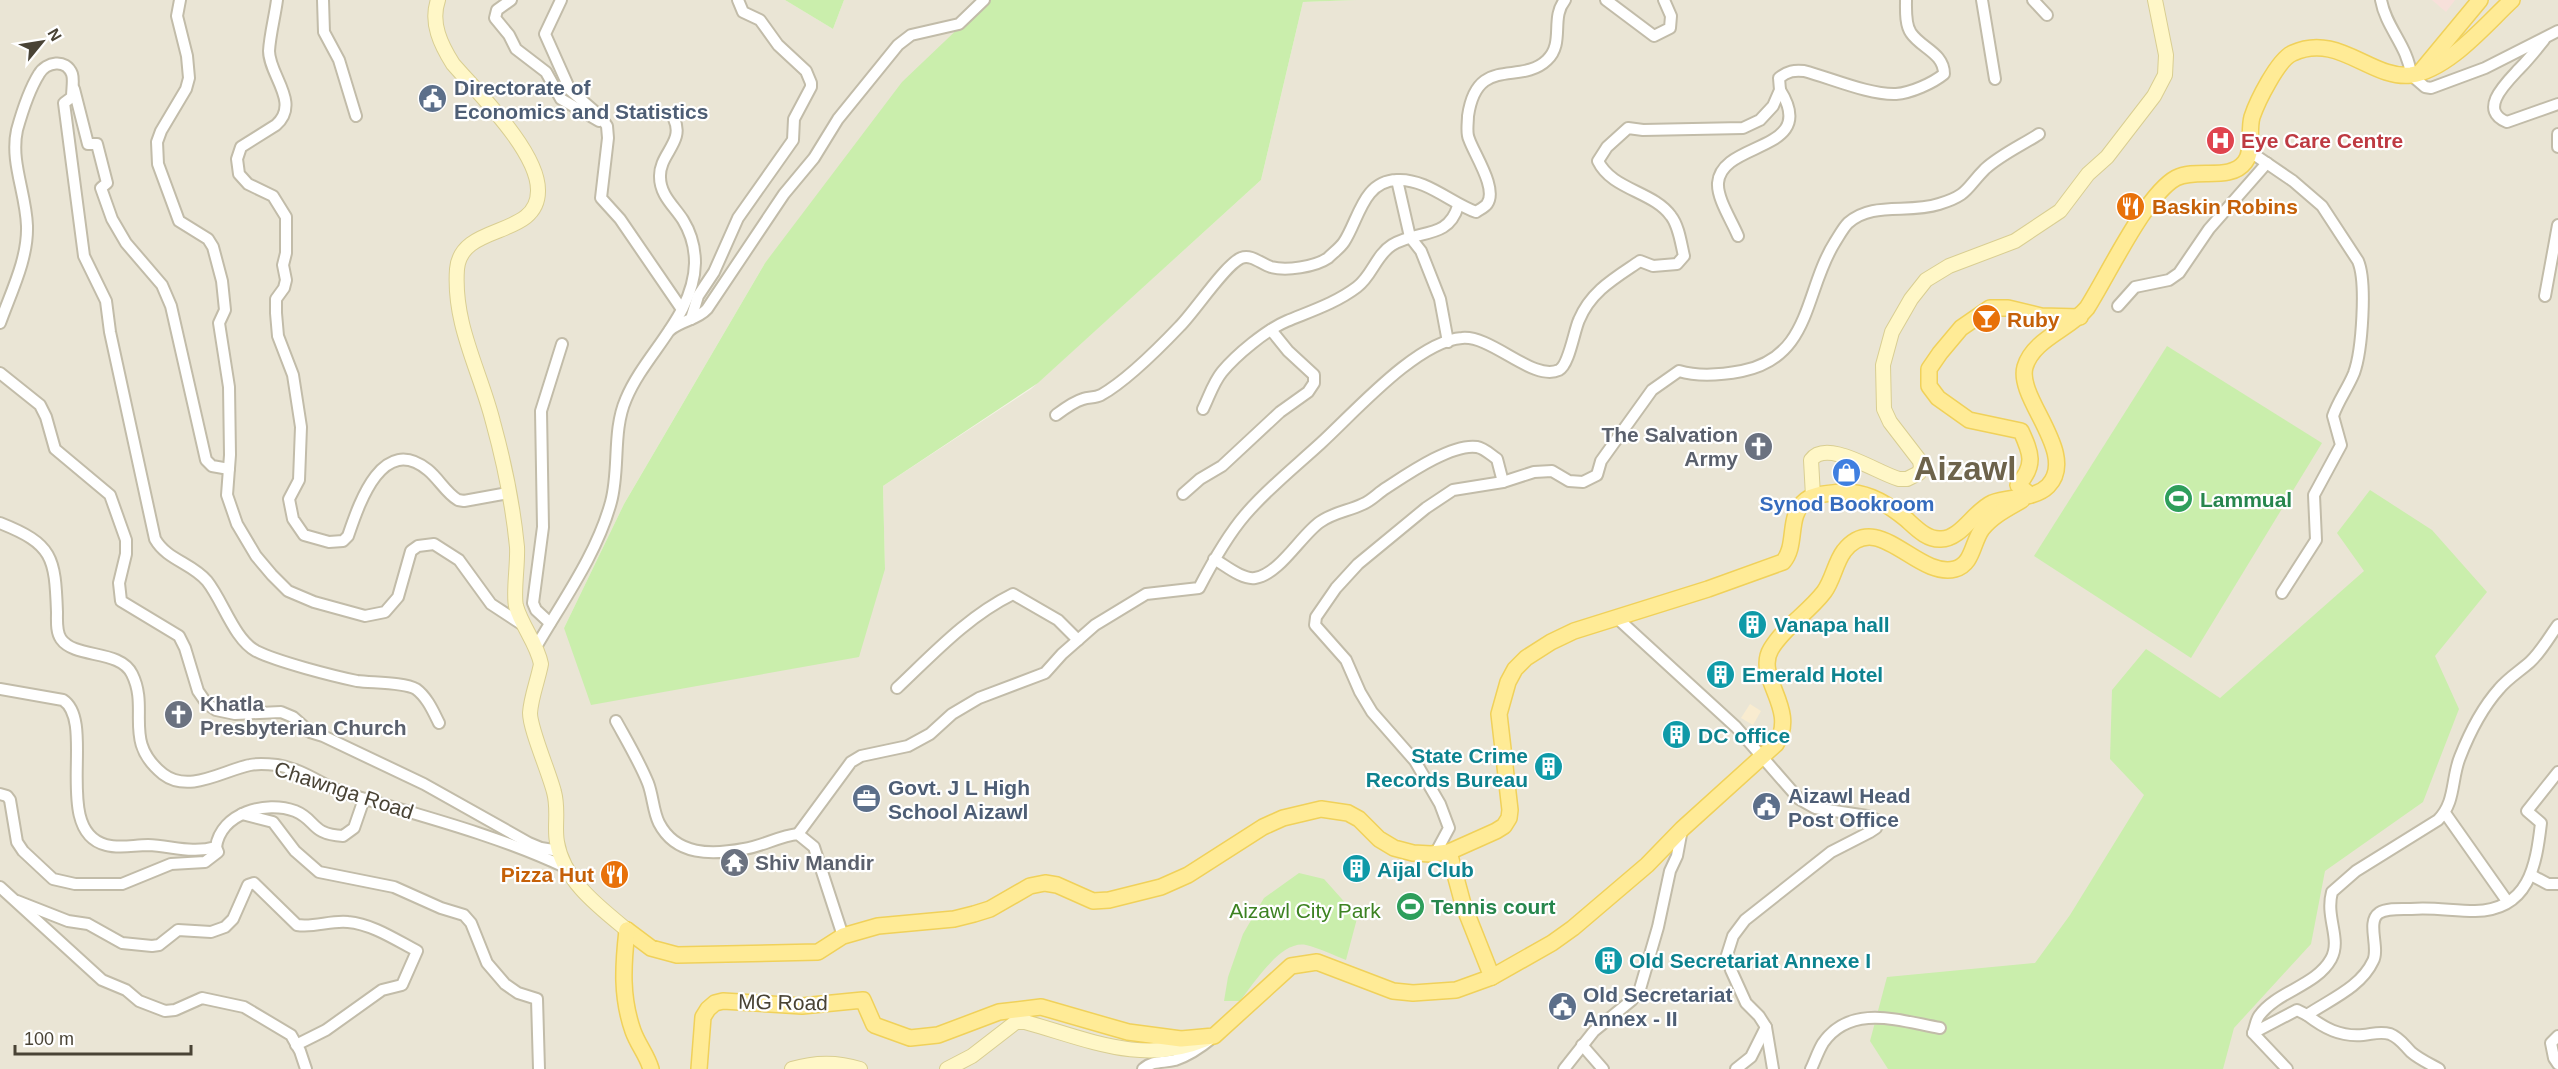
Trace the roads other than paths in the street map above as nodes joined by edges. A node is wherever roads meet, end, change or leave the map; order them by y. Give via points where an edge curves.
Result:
1 (180, 0) edge
2 (277, 0) edge
3 (322, 0) edge
4 (438, 0) edge
5 (511, 0) edge
6 (561, 0) edge
7 (738, 0) edge
8 (984, 0) edge
9 (1565, 0) edge
10 (1606, 0) edge
11 (1664, 0) edge
12 (1912, 0) edge
13 (1982, 0) edge
14 (2033, 0) edge
15 (2155, 0) edge
16 (2381, 0) edge
17 (2480, 0) edge
18 (2512, 0) edge
19 (1906, 6) edge
20 (2047, 15) dead end
21 (2558, 31) edge
22 (2546, 38) junction
23 (2417, 73) junction
24 (1995, 79) dead end
25 (72, 84) junction
26 (1780, 90) junction
27 (2558, 104) edge
28 (356, 116) dead end
29 (674, 119) dead end
30 (607, 126) junction
31 (2038, 134) dead end
32 (2558, 134) edge
33 (2558, 147) edge
34 (2249, 151) junction
35 (2266, 163) junction
36 (1397, 180) junction
37 (1458, 206) junction
38 (2558, 225) edge
39 (1738, 236) dead end
40 (1410, 237) junction
41 (2545, 296) dead end
42 (2118, 306) dead end
43 (681, 308) junction
44 (2080, 317) junction
45 (691, 319) junction
46 (0, 323) edge
47 (1271, 330) junction
48 (669, 331) junction
49 (1448, 342) junction
50 (562, 344) dead end
51 (0, 374) edge
52 (0, 383) edge
53 (29, 395) junction
54 (1203, 409) dead end
55 (1056, 415) dead end
56 (229, 469) junction
57 (1503, 482) junction
58 (508, 493) junction
59 (1183, 494) dead end
60 (2030, 495) junction
61 (1813, 496) junction
62 (0, 523) edge
63 (1214, 559) junction
64 (2282, 593) dead end
65 (1617, 618) junction
66 (549, 623) junction
67 (523, 625) junction
68 (2558, 625) edge
69 (1078, 640) junction
70 (536, 647) junction
71 (897, 688) dead end
72 (0, 689) edge
73 (616, 721) dead end
74 (439, 723) dead end
75 (1763, 757) junction
76 (2558, 772) edge
77 (0, 794) edge
78 (364, 799) junction
79 (2445, 813) junction
80 (242, 814) junction
81 (1682, 829) junction
82 (798, 834) junction
83 (216, 847) junction
84 (559, 851) junction
85 (1442, 853) junction
86 (567, 868) junction
87 (2531, 874) junction
88 (2558, 884) edge
89 (0, 887) edge
90 (17, 901) junction
91 (2507, 901) junction
92 (627, 930) junction
93 (843, 936) junction
94 (1492, 976) junction
95 (2307, 1015) junction
96 (1766, 1027) junction
97 (1940, 1028) dead end
98 (2253, 1033) junction
99 (1214, 1036) junction
100 (2558, 1036) edge
101 (296, 1045) junction
102 (1582, 1045) junction
103 (2558, 1064) edge
104 (306, 1069) edge
105 (539, 1069) edge
106 (651, 1069) edge
107 (699, 1069) edge
108 (792, 1069) edge
109 (861, 1069) edge
110 (947, 1069) edge
111 (1143, 1069) edge
112 (1564, 1069) edge
113 (1603, 1069) edge
114 (1736, 1069) edge
115 (1773, 1069) edge
116 (1811, 1069) edge
117 (2287, 1069) edge
118 (2439, 1069) edge

1 - 56 street via 177,16 188,56 189,78 157,142 158,164 179,221 208,239 222,281 225,310 219,323 229,387
2 - 58 street via 269,54 286,110 276,125 241,147 237,167 248,184 273,196 286,217 286,280 276,299 276,313 278,336 293,375 301,428 299,480 289,499 293,519 304,535 329,542 343,541 374,475 398,460 428,470 458,500
3 - 28 street via 324,32 339,60
4 - 58 street via 435,18 445,51 520,143 531,160 538,189 531,213 475,239 460,255 457,267 461,319 493,422
5 - 30 street via 497,10 495,18 516,50 546,72 561,99
6 - 30 street via 545,34 570,90
7 - 45 street via 743,12 760,20 778,45 806,71 811,87 794,119 794,140 738,218 714,272 698,296
8 - 45 street via 959,24 911,35 898,45 783,194 707,309
9 - 37 street via 1558,15 1556,48 1546,62 1485,80 1474,94 1467,136 1490,192 1488,203 1476,212
10 - 11 street via 1654,36 1670,28 1671,16
12 - 19 street
13 - 24 street
14 - 20 street
15 - 61 street via 2166,75 2108,157 2088,174 2060,211 2015,240 1949,266 1926,280 1892,332 1883,365 1884,408 1920,461 1919,472 1899,479 1831,452 1819,452 1810,460
16 - 23 street via 2390,28
17 - 23 main road
18 - 23 main road via 2444,62
19 - 26 street via 1911,33 1944,66 1944,74 1937,80 1897,94 1795,70 1779,78
21 - 22 street
22 - 23 street via 2439,87 2425,87
22 - 27 street via 2500,90 2494,109 2507,122
23 - 34 main road via 2391,72 2336,50 2312,48 2291,53 2274,74 2252,118
25 - 46 street via 73,76 67,66 49,64 39,74 21,116 15,159 26,216 26,242
25 - 56 street via 88,144 97,144 107,183 101,189 112,219 126,243 162,285 171,306 206,460 212,466
25 - 74 street via 72,97 64,104 84,256 108,308 154,539 164,552 204,578 250,647 268,656 347,678 413,688 427,701
26 - 39 street via 1790,113 1784,129 1768,144 1729,164 1721,173 1718,184
26 - 49 street via 1773,106 1760,120 1743,128 1628,128 1607,147 1598,161 1604,172 1671,217 1684,256 1677,264 1653,266 1640,261 1601,288 1579,320 1567,363 1561,369 1546,373 1479,341 1463,338
29 - 43 street via 678,134 662,164 660,178 663,191 683,219 693,244 693,282
30 - 43 street via 601,198 620,219
31 - 57 street via 1986,168 1964,194 1914,210 1865,211 1847,224 1828,253 1790,344 1775,359 1753,369 1692,375 1679,371 1652,390 1601,461 1597,476 1584,482 1569,481 1552,471 1534,472
32 - 33 street
34 - 35 street
34 - 44 main road via 2238,168 2219,173 2194,172 2175,178 2166,186 2130,234
35 - 42 street via 2209,229 2179,273 2135,287
35 - 64 street via 2313,197 2333,220 2360,265 2363,308 2355,369 2333,416 2341,445 2313,500 2317,537
36 - 37 street via 1419,183
36 - 40 street
36 - 55 street via 1379,185 1363,201 1343,244 1326,260 1301,267 1271,267 1252,258 1241,258 1227,269 1180,327 1112,387 1069,405
37 - 40 street via 1449,226
38 - 41 street
40 - 47 street via 1390,246 1370,274 1350,292
40 - 49 street via 1421,251 1440,298
43 - 48 street
44 - 60 main road via 2039,345 2025,365 2025,383 2052,442 2055,460 2052,480 2043,490
44 - 60 main road via 1989,308 1961,328 1929,369 1929,386 1938,398 1962,415 2021,431 2031,454 2027,474 2018,485
45 - 48 street
47 - 54 street via 1221,373
47 - 59 street via 1314,375 1314,383 1222,466
48 - 66 street via 625,401 610,503 579,574
49 - 63 street via 1405,366 1271,487 1244,516
50 - 66 street via 541,411 543,527 533,603
51 - 53 street
52 - 53 street
53 - 84 street via 43,411 55,449 105,489 112,501 126,540 119,583 122,601 179,636 198,691 207,704 225,714 288,714 310,732 424,784 529,843
56 - 67 street via 227,495 234,517 256,556 288,591 365,616 385,612 398,597 411,551 434,544 459,560 491,604
57 - 63 street via 1497,459 1478,447 1466,448 1416,469 1364,504 1320,522 1286,559 1254,579
57 - 85 street via 1453,490 1426,508 1352,570 1314,621 1317,630 1346,660 1372,712 1406,749 1437,798 1449,828
58 - 67 street via 516,545 515,604
60 - 61 main road via 1992,503 1955,534 1941,539 1922,533 1897,512 1861,492
60 - 75 main road via 1987,523 1969,559 1957,569 1928,565 1892,543 1875,538 1857,541 1844,551 1824,592 1769,653 1768,668 1784,723 1781,737
61 - 65 main road via 1798,509 1789,552 1783,562
62 - 78 street, Chawnga Road via 32,537 47,553 55,579 61,639 70,646 119,661 132,672 137,692 138,734 146,754 164,775 199,780 248,765 279,765
63 - 69 street via 1199,588 1146,594
65 - 75 street via 1736,727
65 - 85 main road via 1539,648 1515,669 1499,714 1509,818 1496,831
66 - 70 street
67 - 70 street
68 - 79 street via 2530,662 2493,695 2460,756
69 - 71 street via 1058,620 1013,594 990,605 969,622
69 - 82 street via 1044,673 979,698 908,746 861,756 851,762
70 - 84 street via 541,664 530,716 555,794
72 - 83 street via 63,700 69,705 77,750 79,815 93,840 120,847 149,845 202,851
73 - 82 street via 649,785 658,822 671,841 687,850 720,852
75 - 81 main road
75 - 96 street via 1807,804 1868,816 1877,824 1783,888 1745,920 1733,936 1727,954 1731,970 1746,1003
76 - 87 street via 2527,811 2541,823
77 - 83 street via 10,800 16,842 53,879 75,884 122,884 171,864 205,862 218,852
78 - 80 street via 354,828 343,836 320,832 304,816 288,809 271,806
78 - 86 street, Chawnga Road via 504,841
79 - 91 street
79 - 98 street via 2356,871 2332,892 2329,915 2336,940 2331,960 2324,970 2259,1016
80 - 83 street via 217,838
80 - 105 street via 273,822 295,851 319,872 394,887 468,918 487,963 518,993 537,999
81 - 94 main road via 1647,865 1573,928
81 - 102 street via 1640,989
82 - 93 street via 814,847
84 - 86 street
85 - 93 main road via 1413,853 1394,848 1348,813 1321,809 1263,827 1188,875 1132,896 1093,901 1045,883 1030,886 990,909 954,920 878,926
85 - 94 main road
86 - 92 street via 592,901
87 - 88 street via 2548,884
87 - 91 street via 2529,882
89 - 90 street
90 - 101 street via 88,969 139,1001 165,1011 202,998 244,1007 291,1035
90 - 101 street via 68,921 88,924 122,943 152,946 178,930 211,932 225,927 233,919 248,885 254,883 297,925 348,922 385,934 417,951 402,985 382,990 326,1030
91 - 95 street via 2477,911 2425,908 2380,912 2373,925 2375,958 2365,976
92 - 93 main road via 651,948 677,955 818,952
92 - 106 main road via 622,977 626,1005
94 - 99 main road via 1456,990 1413,993 1393,991 1317,962 1291,966
95 - 98 street via 2297,1010
95 - 118 street via 2323,1028 2343,1034 2391,1035
96 - 114 street via 1751,1057
96 - 115 street
97 - 116 street via 1887,1018 1849,1021 1822,1044
98 - 117 street
99 - 107 main road, MG Road via 1181,1039 1128,1032 1041,1007 999,1012 938,1035 910,1038 874,1025 863,1000 802,1006 723,1001 708,1009 703,1017
99 - 110 street via 1175,1050 1150,1052 1101,1045 1016,1022 972,1056
99 - 111 street via 1189,1055 1149,1064
100 - 103 street via 2551,1043
101 - 104 street
102 - 112 street
102 - 113 street
108 - 109 street via 816,1063

